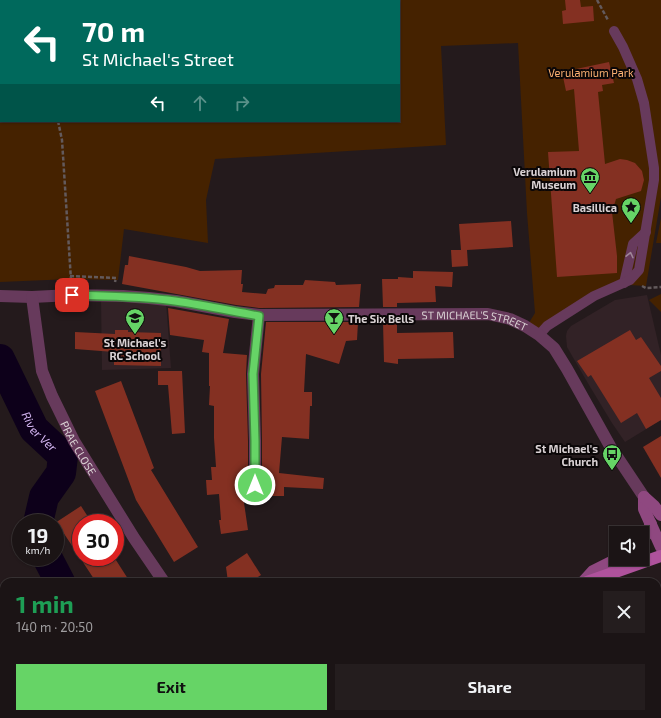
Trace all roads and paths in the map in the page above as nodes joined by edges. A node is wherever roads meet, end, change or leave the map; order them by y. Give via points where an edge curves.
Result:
1 (597, 0) edge
2 (614, 31) joint
3 (58, 122) edge
4 (116, 284) dead end
5 (0, 296) edge
6 (32, 297) junction
7 (259, 316) junction
8 (539, 335) junction
9 (255, 485) dead end
10 (644, 497) junction
11 (661, 515) edge
12 (651, 524) junction
13 (649, 528) edge
14 (661, 547) edge
15 (661, 556) edge
16 (609, 563) edge
17 (161, 578) edge
18 (586, 578) edge
19 (598, 578) edge

1 - 2 path
2 - 8 lane via 637,79 648,126 654,180 646,232 633,244 627,281 594,296 547,326
3 - 4 path via 62,140 70,276 116,278
5 - 6 street, ST MICHAEL'S STREET
6 - 7 street, ST MICHAEL'S STREET via 72,295 149,298
6 - 17 street, PRAE CLOSE via 42,370 52,396 74,441
7 - 8 street, ST MICHAEL'S STREET via 488,314 510,319
7 - 9 street via 253,374
8 - 10 street, ST MICHAEL'S STREET via 554,348 610,446
10 - 11 street
10 - 12 street via 644,509
12 - 13 street
12 - 14 street
15 - 19 main road
16 - 18 street via 592,571

